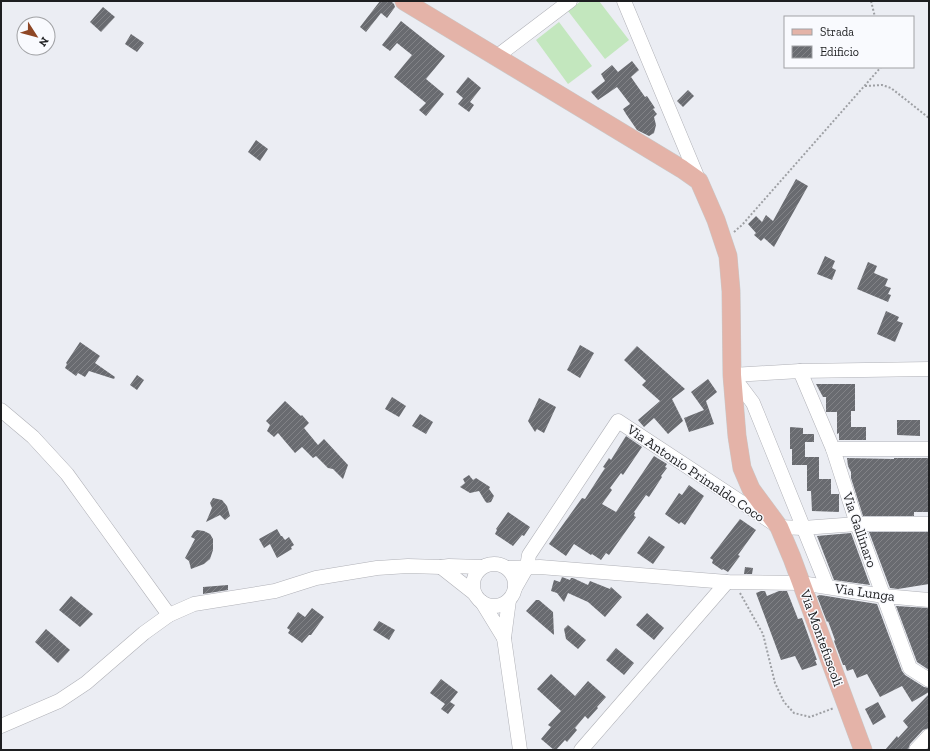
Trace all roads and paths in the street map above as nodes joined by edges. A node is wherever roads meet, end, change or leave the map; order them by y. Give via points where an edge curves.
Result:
1 (404, 1) edge
2 (570, 1) edge
3 (624, 1) edge
4 (872, 1) edge
5 (875, 16) edge
6 (496, 57) junction
7 (880, 68) edge
8 (864, 86) junction
9 (929, 118) edge
10 (699, 181) junction
11 (723, 242) junction
12 (929, 368) edge
13 (800, 371) junction
14 (732, 376) junction
15 (1, 410) edge
16 (833, 449) junction
17 (929, 449) edge
18 (857, 524) junction
19 (929, 524) edge
20 (779, 527) junction
21 (803, 528) junction
22 (441, 567) junction
23 (482, 567) junction
24 (527, 567) junction
25 (508, 568) junction
26 (727, 582) junction
27 (801, 583) junction
28 (827, 586) junction
29 (929, 591) edge
30 (512, 594) junction
31 (884, 596) junction
32 (478, 597) junction
33 (929, 600) edge
34 (169, 615) junction
35 (504, 638) junction
36 (929, 680) edge
37 (846, 704) junction
38 (1, 726) edge
39 (929, 736) edge
40 (520, 750) edge
41 (580, 750) edge
42 (863, 750) edge
43 (916, 750) edge

1 - 6 main road
2 - 6 street
3 - 10 street
4 - 5 path
6 - 10 main road
7 - 8 path
8 - 9 path via 882,85 891,88
8 - 11 path via 742,225
10 - 11 main road, Via Montefuscoli
11 - 14 main road, Via Montefuscoli via 728,256 731,291
12 - 13 street
13 - 14 street
13 - 16 street, Via Gallinaro
14 - 20 main road, Via Montefuscoli via 742,468 751,489
14 - 21 street via 753,403
15 - 34 street via 33,437 67,474
16 - 17 street
16 - 18 street, Via Gallinaro
18 - 19 street
18 - 21 street
18 - 31 street, Via Gallinaro
20 - 21 street
20 - 24 street, Via Antonio Primaldo Coco via 618,421 529,555
20 - 27 main road, Via Montefuscoli
21 - 28 street
22 - 23 street
22 - 32 street
22 - 34 street via 408,566 344,573 316,578 275,591 194,604
23 - 25 street via 495,563
23 - 32 street via 474,578 473,586
24 - 25 street, Via Lunga
24 - 26 street, Via Lunga
24 - 30 street
25 - 30 street via 515,580
26 - 27 street, Via Lunga
26 - 37 path via 739,592 762,634 775,683 784,702 794,714 810,717
26 - 41 street
27 - 28 street, Via Lunga
27 - 37 main road, Via Montefuscoli
28 - 31 street, Via Lunga
29 - 31 street
30 - 32 street via 499,606 487,605
30 - 35 street
31 - 33 street, Via Lunga
31 - 36 street, Via Gallinaro via 910,668
32 - 35 street
34 - 38 street via 86,683 59,701
35 - 40 street
37 - 42 main road, Via Montefuscoli
39 - 43 street

